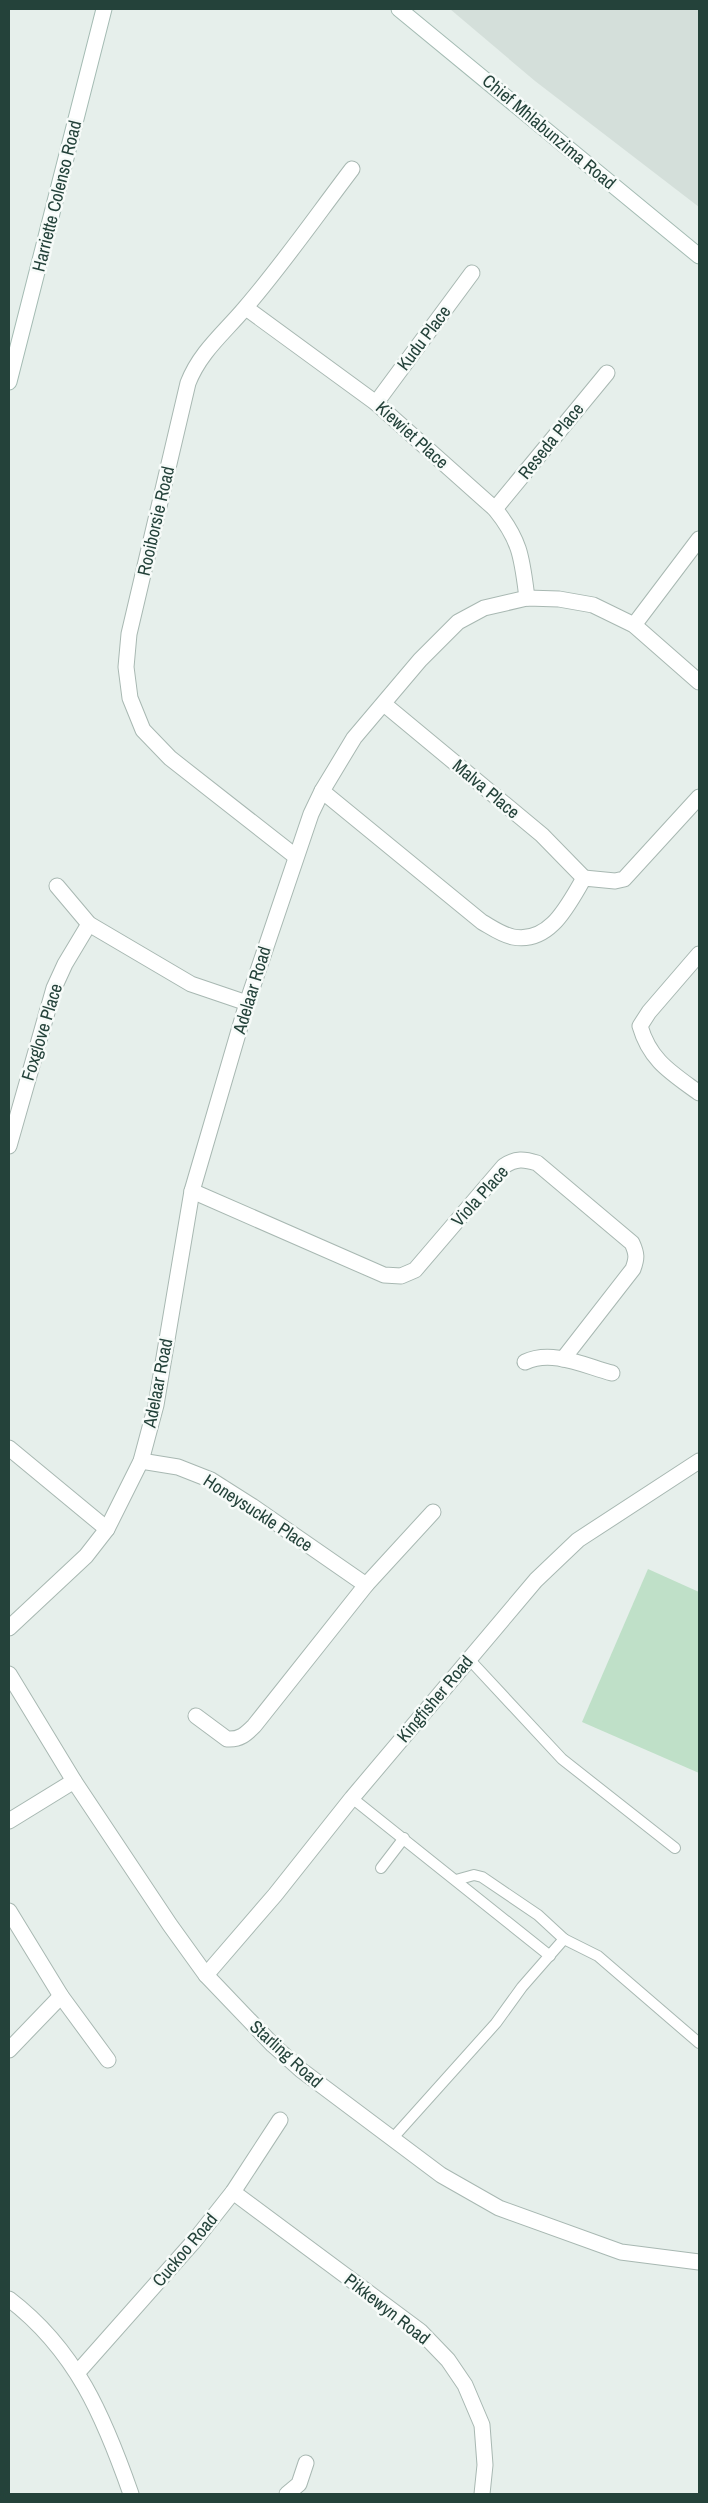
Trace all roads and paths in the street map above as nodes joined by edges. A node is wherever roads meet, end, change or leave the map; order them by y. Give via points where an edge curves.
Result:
1 (104, 9) edge
2 (399, 9) edge
3 (352, 169) dead end
4 (699, 256) edge
5 (472, 274) dead end
6 (246, 308) junction
7 (607, 373) dead end
8 (9, 382) edge
9 (376, 403) junction
10 (495, 509) junction
11 (699, 539) edge
12 (528, 598) junction
13 (634, 625) junction
14 (699, 682) edge
15 (384, 704) junction
16 (322, 791) junction
17 (699, 797) edge
18 (295, 856) junction
19 (584, 878) junction
20 (58, 886) dead end
21 (89, 924) junction
22 (699, 954) edge
23 (247, 1003) junction
24 (699, 1093) edge
25 (9, 1146) edge
26 (192, 1191) junction
27 (563, 1359) junction
28 (525, 1362) dead end
29 (612, 1373) dead end
30 (9, 1448) edge
31 (141, 1461) junction
32 (699, 1461) edge
33 (433, 1512) dead end
34 (107, 1529) junction
35 (366, 1585) junction
36 (9, 1628) edge
37 (468, 1658) junction
38 (9, 1674) edge
39 (196, 1716) dead end
40 (74, 1781) junction
41 (352, 1798) junction
42 (9, 1821) edge
43 (404, 1838) junction
44 (675, 1848) dead end
45 (381, 1868) dead end
46 (456, 1880) junction
47 (9, 1911) edge
48 (564, 1938) junction
49 (550, 1956) junction
50 (206, 1975) junction
51 (61, 1996) junction
52 (699, 2043) edge
53 (9, 2050) edge
54 (108, 2060) dead end
55 (280, 2120) dead end
56 (392, 2139) junction
57 (233, 2192) junction
58 (699, 2262) edge
59 (9, 2299) edge
60 (78, 2372) junction
61 (306, 2464) dead end
62 (131, 2494) edge
63 (287, 2494) edge
64 (482, 2494) edge

1 - 8 street, Harriette Colenso Road
2 - 4 street, Chief Mhlabunzima Road
3 - 6 street, Rooiborsie Road
5 - 9 street, Kudu Place
6 - 9 street, Kiewiet Place
6 - 18 street, Rooiborsie Road via 205,350 188,383 129,634 126,667 130,698 143,730 170,758
7 - 10 street, Reseda Place
9 - 10 street, Kiewiet Place
10 - 12 street, Kiewiet Place via 510,528 522,556
11 - 13 street
12 - 13 street, Adelaar Road via 592,605
12 - 15 street, Adelaar Road via 484,608 458,622 420,660
13 - 14 street, Adelaar Road
15 - 16 street, Adelaar Road via 354,738
15 - 19 street, Malva Place via 542,836
16 - 18 street, Adelaar Road
16 - 19 street via 482,922 512,937 527,938 548,931
17 - 19 street via 624,878 614,881
18 - 23 street, Adelaar Road
20 - 21 street
21 - 23 street via 191,984
21 - 25 street, Foxglove Place via 54,988
22 - 24 street via 640,1026 652,1055
23 - 26 street, Adelaar Road
26 - 27 street, Viola Place via 384,1275 401,1276 415,1270 504,1166 513,1160 537,1163 632,1243 637,1258 633,1269
26 - 31 street, Adelaar Road via 156,1405
27 - 28 street via 539,1357
27 - 29 street
30 - 34 street
31 - 34 street, Adelaar Road
31 - 35 street, Honeysuckle Place via 178,1467 211,1480
32 - 37 street, Kingfisher Road via 578,1540 536,1580
33 - 35 street
34 - 36 street, Adelaar Road via 86,1556
35 - 39 street via 245,1735 227,1739
37 - 41 street, Kingfisher Road
37 - 44 lane via 562,1759
38 - 40 street, Starling Road
40 - 42 street
40 - 50 street, Starling Road
41 - 43 lane
41 - 50 street, Kingfisher Road
43 - 45 lane
43 - 46 lane
46 - 48 lane via 482,1876 538,1915
46 - 49 lane
47 - 51 street
48 - 49 lane
48 - 52 lane via 598,1956
49 - 56 lane via 496,2023
50 - 56 street, Starling Road via 301,2070
51 - 53 street
51 - 54 street
55 - 57 street, Cuckoo Road
56 - 58 street, Starling Road via 441,2175 499,2208 621,2252
57 - 60 street, Cuckoo Road via 161,2280
57 - 64 street, Pikkewyn Road via 420,2331 448,2360 465,2385 482,2426 485,2464
59 - 60 street via 43,2330
60 - 62 street via 110,2434
61 - 63 street via 299,2484

